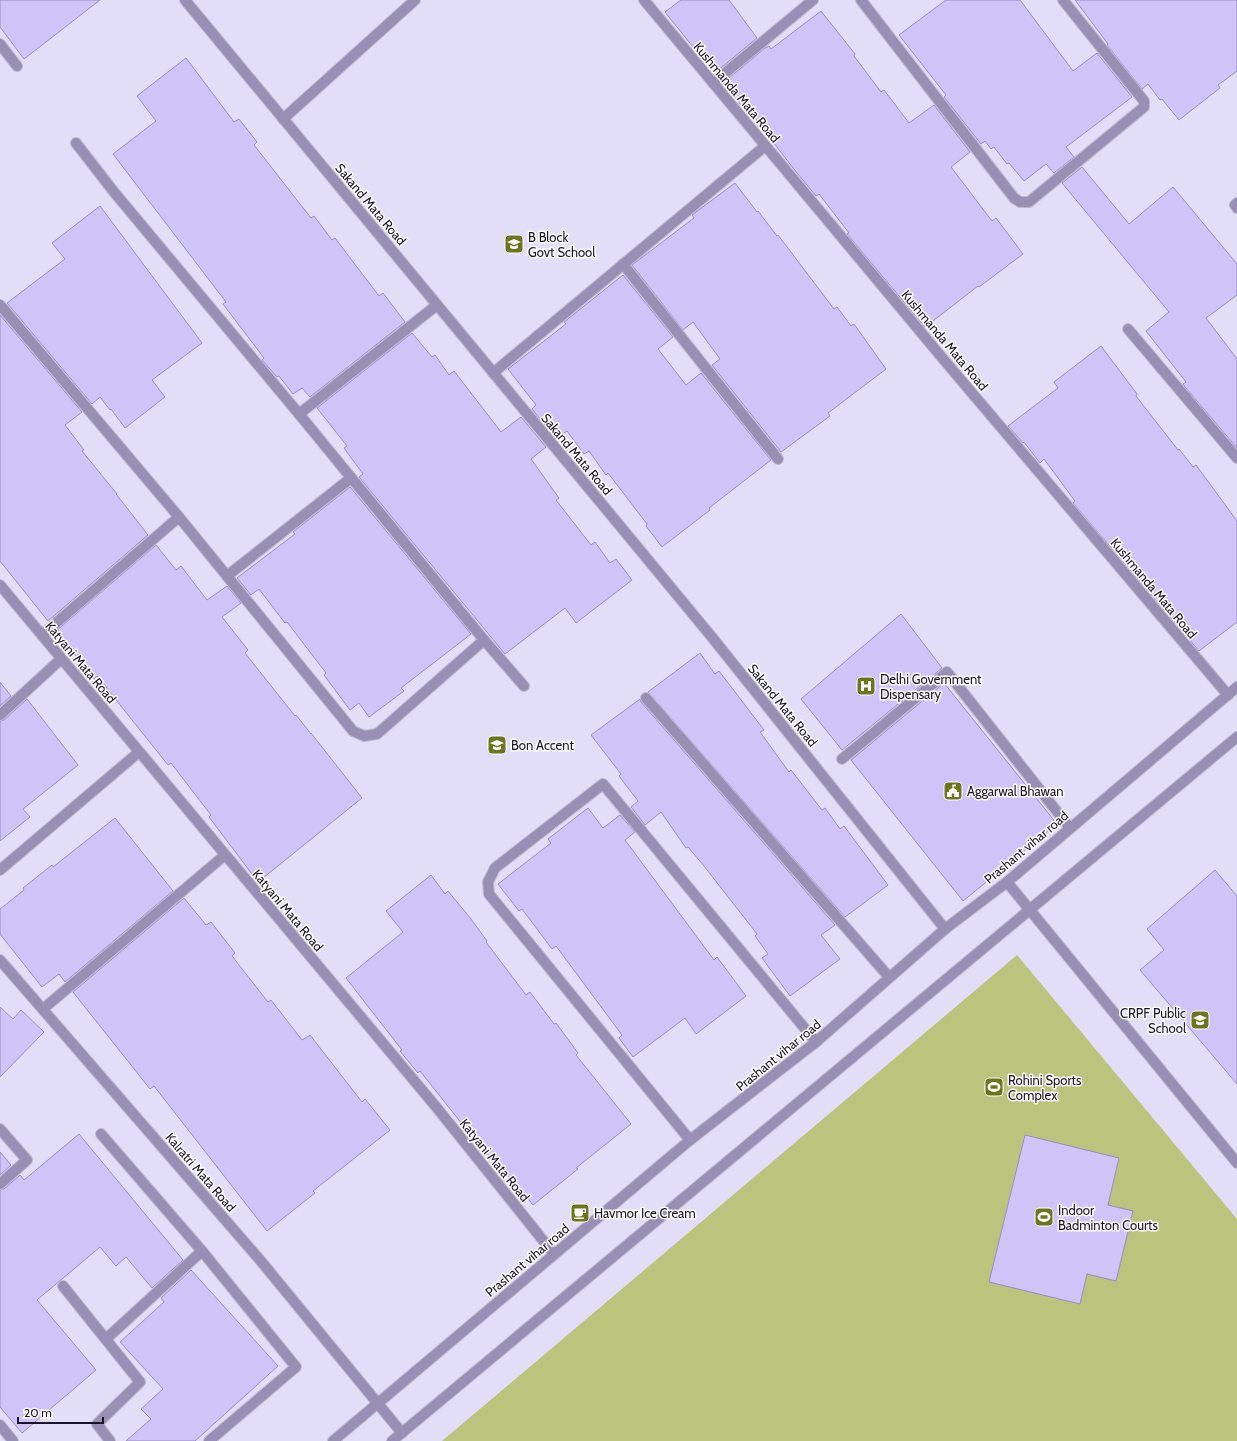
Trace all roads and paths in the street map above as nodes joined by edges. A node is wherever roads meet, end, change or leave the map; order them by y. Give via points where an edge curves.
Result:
1 (185, 0) edge
2 (415, 0) edge
3 (644, 0) edge
4 (813, 0) edge
5 (861, 0) edge
6 (1063, 0) edge
7 (0, 44) edge
8 (17, 66) dead end
9 (713, 83) junction
10 (283, 119) junction
11 (76, 143) dead end
12 (765, 146) junction
13 (1237, 203) edge
14 (1237, 208) edge
15 (623, 264) junction
16 (0, 305) edge
17 (437, 305) junction
18 (1128, 329) dead end
19 (493, 373) junction
20 (299, 414) junction
21 (1237, 458) edge
22 (778, 459) dead end
23 (351, 478) junction
24 (179, 517) junction
25 (228, 576) junction
26 (0, 586) edge
27 (42, 636) junction
28 (484, 640) junction
29 (61, 659) junction
30 (524, 686) dead end
31 (1237, 688) edge
32 (1228, 695) junction
33 (646, 698) dead end
34 (0, 715) edge
35 (1237, 737) edge
36 (139, 752) junction
37 (842, 759) dead end
38 (1070, 828) junction
39 (225, 854) junction
40 (0, 870) edge
41 (1007, 882) junction
42 (1030, 910) junction
43 (945, 929) junction
44 (0, 960) edge
45 (889, 977) junction
46 (43, 1009) junction
47 (816, 1042) junction
48 (0, 1129) edge
49 (101, 1134) dead end
50 (690, 1140) junction
51 (1237, 1163) edge
52 (0, 1184) edge
53 (202, 1251) junction
54 (554, 1254) junction
55 (64, 1286) dead end
56 (106, 1339) junction
57 (378, 1404) junction
58 (0, 1425) edge
59 (402, 1433) junction
60 (13, 1441) edge
61 (110, 1441) edge
62 (209, 1441) edge
63 (333, 1441) edge
64 (392, 1441) edge

1 - 10 street, Sakand Mata Road
2 - 10 street
3 - 9 street, Kushmanda Mata Road
4 - 9 street
5 - 6 street via 1014,198 1020,202 1029,202 1144,107 1144,101
7 - 8 street
9 - 12 street, Kushmanda Mata Road
10 - 17 street, Sakand Mata Road
11 - 20 street
12 - 15 street
12 - 32 street, Kushmanda Mata Road
13 - 14 street
15 - 19 street
15 - 22 street
16 - 24 street
17 - 19 street, Sakand Mata Road
17 - 20 street
18 - 21 street
19 - 43 street, Sakand Mata Road via 711,636
20 - 23 street
23 - 25 street
23 - 28 street
24 - 25 street
24 - 27 street
25 - 28 street via 353,731 364,736 377,734
26 - 27 street, Katyani Mata Road
27 - 29 street, Katyani Mata Road
28 - 30 street
29 - 34 street
29 - 36 street, Katyani Mata Road
31 - 32 street, Prashant vihar road
32 - 38 street, Prashant vihar road
33 - 45 street
35 - 42 street
36 - 39 street, Katyani Mata Road
36 - 40 street
37 - 38 street via 946,672
38 - 41 street, Prashant vihar road
39 - 46 street
39 - 54 street, Katyani Mata Road via 437,1108
41 - 42 street
41 - 43 street, Prashant vihar road
42 - 51 street
42 - 59 street
43 - 45 street, Prashant vihar road
44 - 46 street, Kalratri Mata Road
45 - 47 street, Prashant vihar road
46 - 57 street, Kalratri Mata Road via 260,1260
47 - 50 street, Prashant vihar road
47 - 50 street via 603,784 495,868 488,882 489,894
48 - 52 street via 27,1160
49 - 53 street
50 - 54 street, Prashant vihar road
53 - 56 street
53 - 62 street via 296,1367
54 - 57 street, Prashant vihar road
55 - 56 street
56 - 61 street via 140,1382 97,1424
57 - 59 street, Kalratri Mata Road
57 - 63 street, Prashant vihar road
58 - 60 street
59 - 64 street

